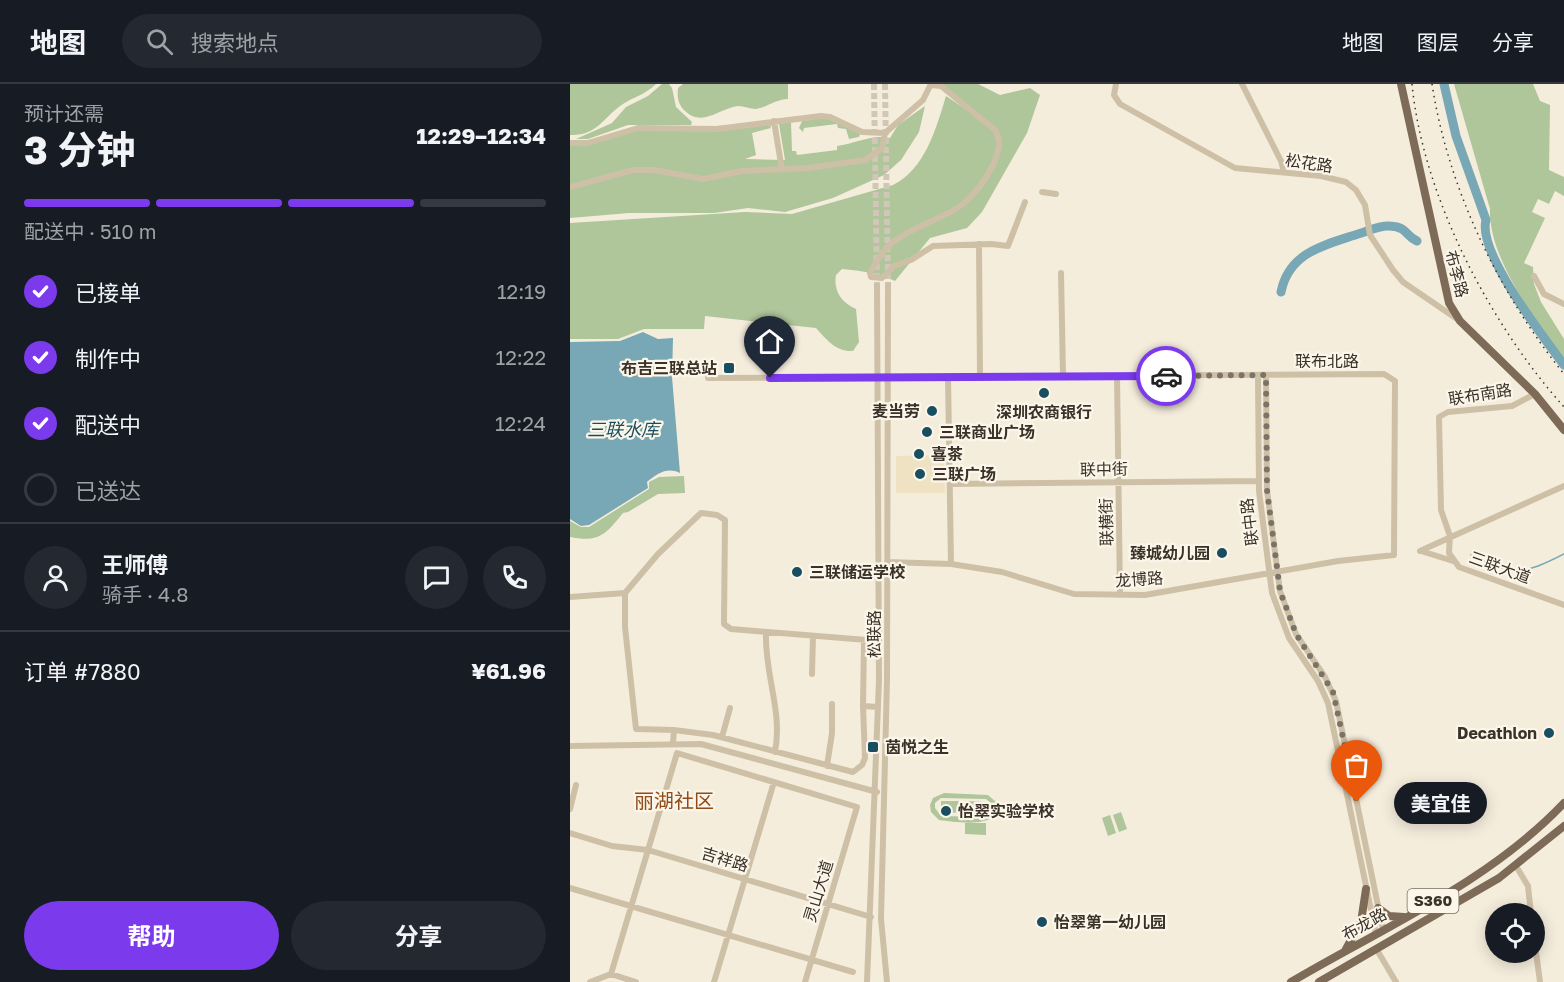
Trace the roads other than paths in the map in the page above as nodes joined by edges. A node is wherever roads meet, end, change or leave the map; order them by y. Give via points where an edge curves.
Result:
1 (931, 84) edge
2 (1116, 84) edge
3 (1242, 84) edge
4 (1401, 84) edge
5 (774, 121) junction
6 (885, 133) junction
7 (570, 143) edge
8 (782, 170) junction
9 (1284, 172) junction
10 (570, 187) edge
11 (1042, 192) dead end
12 (1056, 194) dead end
13 (1025, 202) dead end
14 (979, 244) junction
15 (1061, 273) dead end
16 (1534, 276) dead end
17 (888, 285) tunnel mouth
18 (877, 286) tunnel mouth
19 (1564, 304) edge
20 (1460, 321) junction
21 (1258, 375) junction
22 (1266, 375) junction
23 (1063, 376) junction
24 (1117, 376) junction
25 (877, 377) junction
26 (888, 377) junction
27 (948, 377) junction
28 (980, 377) junction
29 (708, 378) dead end
30 (1535, 394) junction
31 (1438, 427) joint
32 (1564, 430) edge
33 (1258, 481) junction
34 (1119, 483) junction
35 (951, 484) junction
36 (1564, 486) edge
37 (1450, 536) junction
38 (1394, 555) joint
39 (1453, 561) junction
40 (887, 562) junction
41 (951, 564) junction
42 (1277, 572) junction
43 (1269, 573) junction
44 (624, 593) junction
45 (1120, 595) junction
46 (570, 597) edge
47 (1564, 604) edge
48 (766, 632) junction
49 (813, 636) junction
50 (864, 640) junction
51 (879, 641) junction
52 (812, 675) dead end
53 (832, 704) dead end
54 (864, 706) junction
55 (878, 707) junction
56 (730, 708) dead end
57 (674, 730) junction
58 (722, 737) junction
59 (673, 742) junction
60 (570, 746) edge
61 (775, 752) junction
62 (827, 766) junction
63 (774, 782) junction
64 (576, 785) dead end
65 (875, 791) junction
66 (884, 793) junction
67 (1564, 803) edge
68 (570, 809) edge
69 (1564, 826) edge
70 (570, 833) edge
71 (648, 850) junction
72 (1516, 866) junction
73 (745, 879) junction
74 (570, 888) edge
75 (1366, 889) junction
76 (1530, 903) edge
77 (828, 904) junction
78 (631, 906) junction
79 (1378, 908) junction
80 (871, 917) junction
81 (1406, 917) junction
82 (1379, 932) junction
83 (728, 936) junction
84 (1377, 950) junction
85 (1344, 951) junction
86 (811, 961) junction
87 (1537, 963) edge
88 (853, 972) dead end
89 (611, 974) junction
90 (590, 982) edge
91 (636, 982) edge
92 (714, 982) edge
93 (805, 982) edge
94 (867, 982) edge
95 (887, 982) edge
96 (1291, 982) edge
97 (1319, 982) edge
98 (1396, 982) edge
99 (1540, 982) edge

1 - 6 street via 923,100
1 - 14 street via 941,86 995,130 998,152 981,185 966,203 892,242 870,273 873,278 882,278 894,266 933,246
2 - 9 street, 松花路 via 1114,95 1120,104 1232,166
3 - 9 street
4 - 20 main road, 布李路 via 1444,283 1449,303
5 - 6 street via 826,116 862,132
5 - 7 street via 717,129 638,128 588,143
5 - 8 street
6 - 8 street via 882,148 866,160
8 - 10 street via 742,171 703,179 633,170
9 - 20 street, 松花路 via 1321,176 1356,190 1365,205 1370,235 1404,282
11 - 12 street
13 - 14 street via 1010,244
14 - 28 street
15 - 23 street
16 - 19 street via 1544,294
17 - 26 street, 松联路
18 - 25 street, 松联路
20 - 30 main road, 布李路
21 - 22 street, 联布北路
21 - 24 street, 联布北路
21 - 33 street, 联中路
22 - 38 street, 联布北路 via 1384,374 1393,378
22 - 42 street, 联中路 via 1266,479
23 - 24 street, 联布北路
23 - 28 street, 联布北路
24 - 34 street, 联横街
25 - 26 street, 联布北路
25 - 29 street, 联布北路
25 - 51 street, 松联路
26 - 27 street, 联布北路
26 - 40 street, 松联路
27 - 28 street, 联布北路
27 - 35 street
30 - 31 street, 联布南路 via 1512,406 1443,413
30 - 32 main road, 布李路
31 - 37 street, 三联大道 via 1441,510
33 - 34 street, 联中街
33 - 43 street, 联中路
34 - 35 street, 联中街
34 - 45 street, 联横街
35 - 41 street
36 - 37 street
37 - 39 street, 三联大道 via 1448,549
37 - 39 street via 1420,551
38 - 42 street, 龙博路
39 - 47 street, 三联大道 via 1463,569
40 - 41 street, 龙博路
40 - 66 street, 松联路
41 - 45 street, 龙博路 via 1011,573 1068,594
42 - 43 street, 龙博路
42 - 79 street, 联中路 via 1291,624 1336,701
43 - 45 street, 龙博路 via 1145,595
43 - 75 street, 联中路 via 1284,627 1328,703
44 - 46 street
44 - 48 street via 693,518 701,513 717,515 725,520 724,624
44 - 57 street via 636,729
48 - 49 street
48 - 61 street via 768,672 778,714
49 - 50 street
49 - 52 street
50 - 51 street
50 - 54 street
51 - 55 street, 松联路
53 - 62 street
54 - 55 street
54 - 62 street via 862,765 853,772
55 - 65 street, 松联路
56 - 58 street
57 - 58 street
57 - 59 street
58 - 61 street
59 - 60 street
59 - 65 street via 701,744
61 - 62 street
63 - 71 street via 677,753
63 - 73 street
63 - 77 street, 灵山大道 via 858,807
64 - 68 street
65 - 66 street
65 - 80 street, 松联路
66 - 95 street, 松联路 via 881,919
67 - 81 main road, 布龙路 / S360 via 1506,856
69 - 72 main road, 布龙路 / S360
70 - 71 street, 吉祥路 via 612,846
71 - 73 street, 吉祥路
71 - 78 street
72 - 76 street via 1528,886
72 - 84 main road, 布龙路 / S360
73 - 77 street, 吉祥路
73 - 83 street
74 - 78 street
75 - 82 street, 联中路
75 - 85 main road via 1361,922
77 - 80 street, 吉祥路
77 - 86 street, 灵山大道
78 - 83 street
78 - 89 street
79 - 81 main road via 1389,916
79 - 82 street, 联中路
80 - 94 street, 松联路
81 - 82 main road, 布龙路 / S360
82 - 85 main road, 布龙路 / S360
83 - 86 street
83 - 92 street
84 - 97 main road, 布龙路 / S360
84 - 98 street
85 - 96 main road, 布龙路 / S360
86 - 88 street
86 - 93 street, 灵山大道
87 - 99 street
89 - 90 street
89 - 91 street

